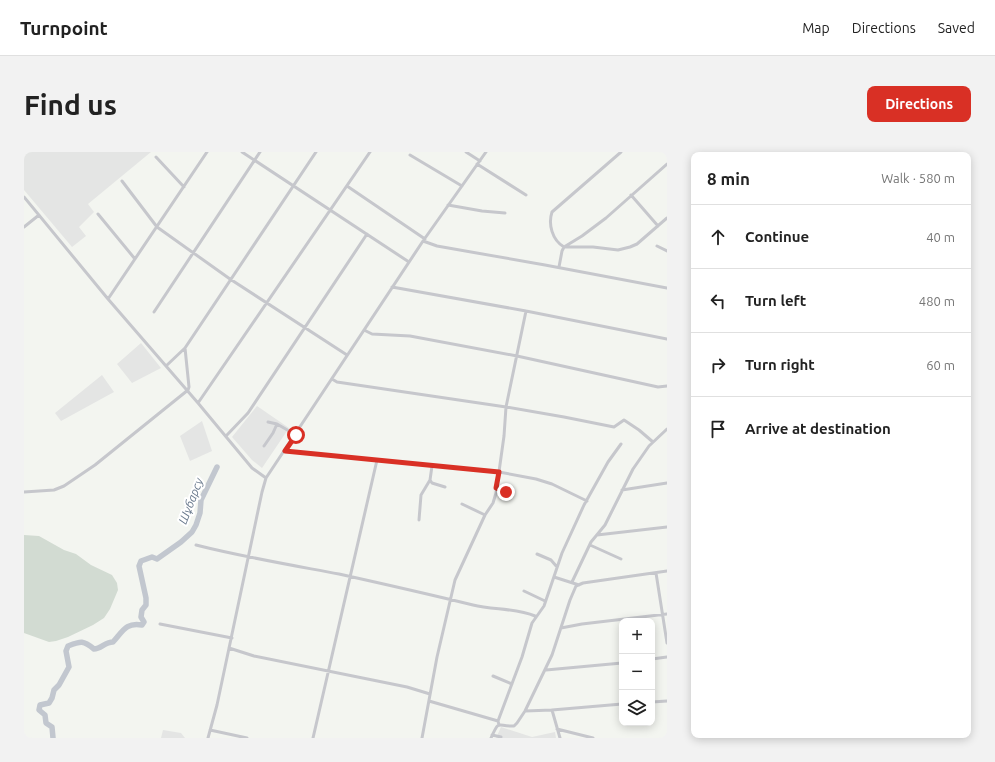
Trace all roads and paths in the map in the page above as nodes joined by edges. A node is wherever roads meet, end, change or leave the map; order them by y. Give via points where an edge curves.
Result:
1 (207, 152) edge
2 (242, 152) edge
3 (260, 152) edge
4 (316, 152) edge
5 (370, 152) edge
6 (486, 152) edge
7 (621, 152) edge
8 (468, 153) edge
9 (410, 155) dead end
10 (156, 157) dead end
11 (254, 160) junction
12 (478, 162) junction
13 (667, 164) edge
14 (122, 181) dead end
15 (293, 185) junction
16 (347, 186) junction
17 (462, 186) junction
18 (184, 187) junction
19 (526, 195) dead end
20 (632, 195) junction
21 (24, 197) edge
22 (448, 205) junction
23 (331, 210) junction
24 (505, 213) dead end
25 (98, 214) dead end
26 (39, 215) junction
27 (667, 218) edge
28 (658, 226) junction
29 (24, 227) edge
30 (158, 227) junction
31 (367, 234) junction
32 (424, 240) junction
33 (657, 246) dead end
34 (564, 247) junction
35 (667, 251) edge
36 (194, 252) junction
37 (135, 260) junction
38 (409, 262) junction
39 (559, 267) junction
40 (230, 279) junction
41 (392, 287) junction
42 (667, 288) edge
43 (108, 299) junction
44 (268, 302) junction
45 (526, 311) junction
46 (154, 312) dead end
47 (304, 327) junction
48 (364, 330) junction
49 (667, 339) edge
50 (184, 348) junction
51 (347, 355) junction
52 (517, 356) junction
53 (166, 366) junction
54 (332, 379) junction
55 (667, 386) edge
56 (188, 390) junction
57 (198, 403) junction
58 (506, 407) junction
59 (268, 422) dead end
60 (278, 424) junction
61 (667, 429) edge
62 (662, 434) junction
63 (296, 435) junction
64 (226, 436) junction
65 (666, 436) dead end
66 (653, 442) junction
67 (621, 444) dead end
68 (264, 446) dead end
69 (285, 451) junction
70 (377, 460) junction
71 (432, 466) junction
72 (499, 472) junction
73 (266, 478) junction
74 (430, 480) junction
75 (667, 483) edge
76 (444, 487) dead end
77 (496, 488) junction
78 (622, 490) junction
79 (24, 492) edge
80 (511, 495) dead end
81 (586, 501) junction
82 (462, 504) dead end
83 (485, 515) junction
84 (419, 520) dead end
85 (667, 527) edge
86 (597, 535) junction
87 (196, 545) dead end
88 (590, 545) junction
89 (537, 554) dead end
90 (248, 557) junction
91 (621, 559) dead end
92 (557, 567) junction
93 (667, 571) edge
94 (656, 573) junction
95 (350, 577) junction
96 (554, 577) junction
97 (572, 582) junction
98 (579, 585) junction
99 (524, 591) dead end
100 (451, 600) junction
101 (546, 601) junction
102 (662, 614) junction
103 (667, 614) edge
104 (535, 616) junction
105 (160, 624) dead end
106 (561, 628) junction
107 (232, 638) junction
108 (667, 643) edge
109 (230, 648) junction
110 (667, 657) edge
111 (655, 659) edge
112 (619, 663) edge
113 (546, 670) junction
114 (329, 672) junction
115 (493, 676) dead end
116 (512, 684) junction
117 (430, 694) junction
118 (429, 701) junction
119 (667, 701) edge
120 (655, 702) edge
121 (619, 704) edge
122 (552, 710) junction
123 (524, 711) junction
124 (498, 723) junction
125 (557, 729) junction
126 (210, 730) junction
127 (492, 736) edge
128 (208, 738) edge
129 (247, 738) edge
130 (313, 738) edge
131 (422, 738) edge
132 (501, 738) edge
133 (560, 738) edge
134 (594, 738) edge

1 - 18 street
2 - 11 street
3 - 11 street
4 - 15 street
5 - 16 street
6 - 12 street
7 - 34 street via 552,212 552,230 557,241
8 - 12 street
9 - 17 street
10 - 18 street
11 - 15 street
11 - 36 street
12 - 17 street
12 - 19 street
13 - 20 street
14 - 30 street
15 - 23 street
15 - 40 street
16 - 23 street
16 - 32 street
17 - 22 street
18 - 30 street
20 - 28 street
20 - 34 street via 606,218
21 - 26 street
22 - 24 street
22 - 32 street
23 - 31 street
23 - 44 street
25 - 37 street
26 - 29 street
26 - 43 street
27 - 28 street
28 - 34 street via 637,244 618,250
30 - 36 street
30 - 37 street
31 - 38 street
31 - 47 street
32 - 38 street
32 - 39 street via 437,246
33 - 35 street
34 - 39 street
36 - 40 street
36 - 46 street
37 - 43 street
38 - 41 street
39 - 42 street
40 - 44 street
40 - 50 street
41 - 45 street
41 - 48 street
43 - 53 street
44 - 47 street
44 - 57 street
45 - 49 street
45 - 52 street
47 - 51 street
47 - 64 street via 248,412
48 - 51 street
48 - 52 street via 372,334 410,336
50 - 53 street
50 - 56 street
51 - 54 street
52 - 55 street via 658,388
52 - 58 street
53 - 56 street
54 - 58 street via 338,382
54 - 63 street
56 - 57 street
56 - 79 street via 68,484 54,490
57 - 64 street
58 - 66 street via 614,427 624,420
58 - 72 street
59 - 60 street
60 - 63 street
60 - 68 street
61 - 62 street
62 - 65 street
62 - 66 street
63 - 69 street
64 - 73 street via 252,468
66 - 78 street via 636,464
67 - 81 street
69 - 70 street
69 - 73 street
70 - 71 street
70 - 95 street
71 - 72 street
71 - 74 street
72 - 77 street
72 - 81 street via 552,484
73 - 90 street
74 - 76 street via 433,484
74 - 84 street via 421,495
75 - 78 street
77 - 80 street
77 - 83 street via 493,504
78 - 86 street via 605,525
81 - 92 street
82 - 83 street
83 - 100 street via 460,569
85 - 86 street
86 - 88 street
87 - 90 street
88 - 91 street
88 - 97 street
89 - 92 street via 551,560
90 - 95 street
90 - 107 street
92 - 96 street
93 - 94 street
94 - 98 street
94 - 102 street
95 - 100 street
95 - 114 street
96 - 97 street
96 - 101 street
97 - 98 street
98 - 106 street via 574,590
99 - 101 street
100 - 104 street
100 - 117 street
101 - 104 street
102 - 103 street
102 - 106 street
102 - 108 street
104 - 116 street
105 - 107 street
106 - 113 street
107 - 109 street
109 - 114 street via 254,656
109 - 126 street
110 - 111 street
112 - 113 street
113 - 123 street
114 - 117 street
114 - 130 street
115 - 116 street
116 - 124 street
117 - 118 street
118 - 124 street
118 - 131 street
119 - 120 street
121 - 122 street
122 - 123 street
122 - 125 street
123 - 124 street via 514,726
124 - 127 street
125 - 133 street
125 - 134 street
126 - 128 street
126 - 129 street
127 - 132 street

